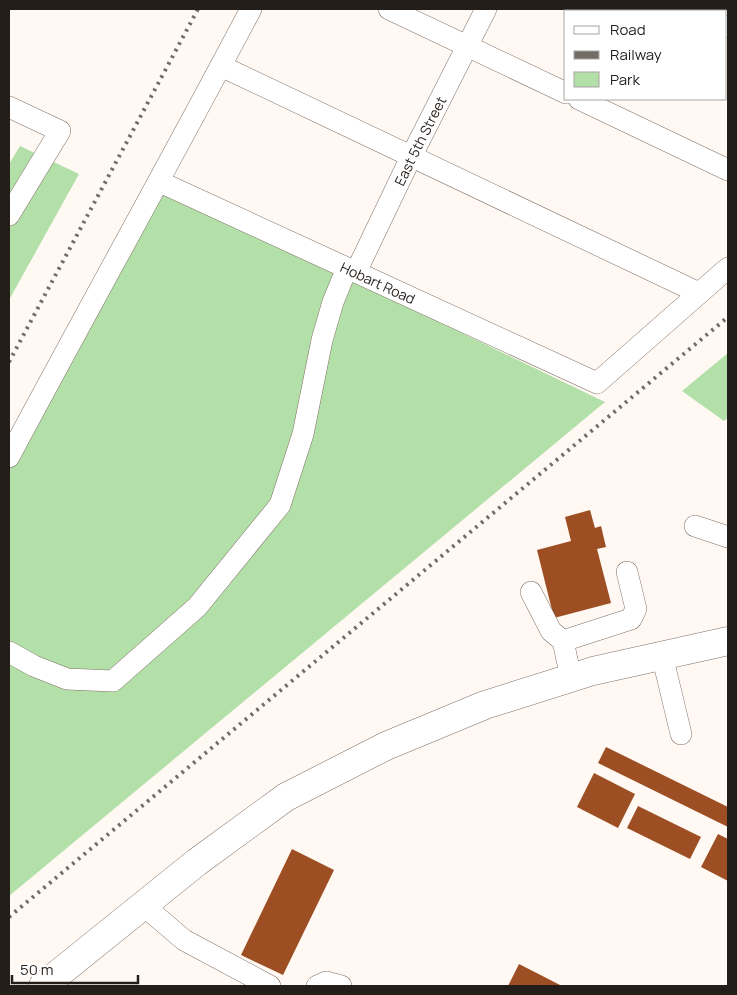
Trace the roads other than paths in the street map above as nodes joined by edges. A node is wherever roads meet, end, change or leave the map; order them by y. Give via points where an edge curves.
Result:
1 (251, 9) edge
2 (389, 9) edge
3 (486, 9) edge
4 (468, 46) junction
5 (220, 66) junction
6 (564, 91) edge
7 (581, 100) edge
8 (9, 107) edge
9 (411, 157) junction
10 (728, 170) edge
11 (160, 182) junction
12 (9, 215) edge
13 (728, 268) edge
14 (352, 270) junction
15 (699, 294) junction
16 (9, 458) edge
17 (695, 526) dead end
18 (728, 537) edge
19 (627, 572) dead end
20 (531, 592) dead end
21 (564, 641) junction
22 (728, 641) edge
23 (9, 652) edge
24 (662, 655) junction
25 (571, 678) junction
26 (681, 734) dead end
27 (143, 905) junction
28 (43, 986) edge
29 (270, 986) edge
30 (317, 986) edge
31 (341, 986) edge

1 - 5 street
2 - 4 street
3 - 4 street, East 5th Street
4 - 6 street
4 - 9 street, East 5th Street
5 - 9 street
5 - 11 street
7 - 10 street
8 - 12 street via 60,131
9 - 14 street, East 5th Street
9 - 15 street
11 - 14 street, Hobart Road
11 - 16 street
13 - 15 street
14 - 15 street, Hobart Road via 597,383
14 - 23 street, East 5th Street via 333,302 322,340 304,434 280,505 197,607 113,681 67,679
17 - 18 street
19 - 21 street via 636,609 631,619
20 - 21 street via 551,630
21 - 25 street
22 - 24 main road
24 - 25 main road
24 - 26 street
25 - 27 main road via 476,708 386,746 286,797
27 - 28 main road
27 - 29 street via 184,940
30 - 31 street via 326,982

